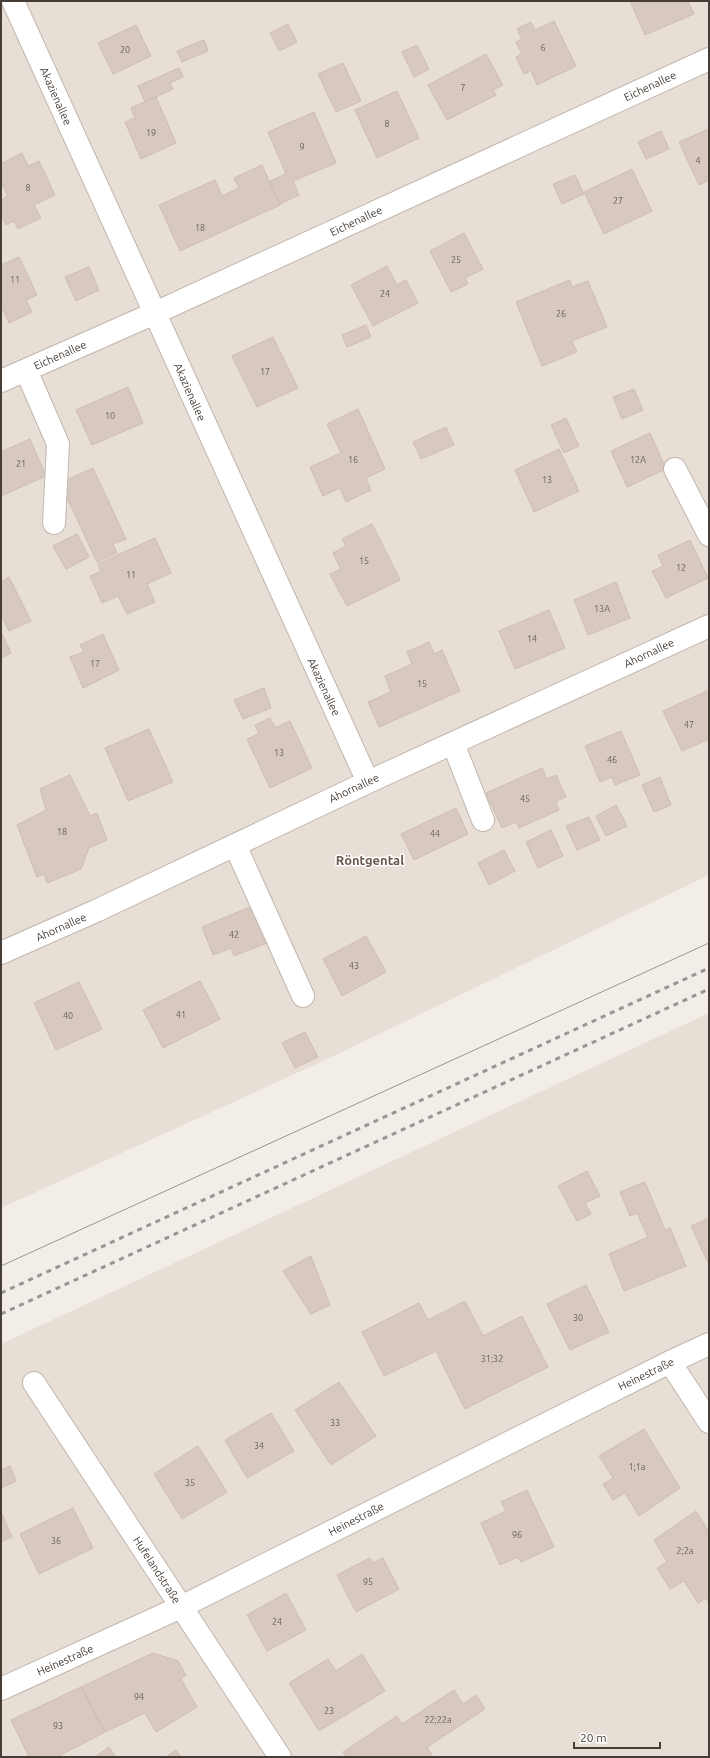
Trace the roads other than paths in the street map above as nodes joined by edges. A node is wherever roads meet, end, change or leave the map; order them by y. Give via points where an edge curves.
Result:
1 (13, 1) edge
2 (709, 59) edge
3 (155, 313) junction
4 (26, 370) junction
5 (1, 381) edge
6 (675, 469) dead end
7 (54, 523) dead end
8 (709, 535) edge
9 (709, 626) edge
10 (453, 743) junction
11 (368, 782) junction
12 (483, 820) dead end
13 (235, 845) junction
14 (1, 953) edge
15 (303, 996) dead end
16 (709, 1344) edge
17 (670, 1362) junction
18 (34, 1383) dead end
19 (709, 1422) edge
20 (181, 1607) junction
21 (1, 1689) edge
22 (280, 1757) edge

1 - 3 street, Akazienallee
2 - 3 street, Eichenallee
3 - 4 street, Eichenallee
3 - 11 street, Akazienallee
4 - 5 street, Eichenallee
4 - 7 street via 58,444
6 - 8 street
9 - 10 street, Ahornallee
10 - 11 street, Ahornallee
10 - 12 street
11 - 13 street, Ahornallee
13 - 14 street, Ahornallee
13 - 15 street
16 - 17 street, Heinestraße
17 - 19 street
17 - 20 street, Heinestraße
18 - 20 street, Hufelandstraße
20 - 21 street, Heinestraße
20 - 22 street, Hufelandstraße

